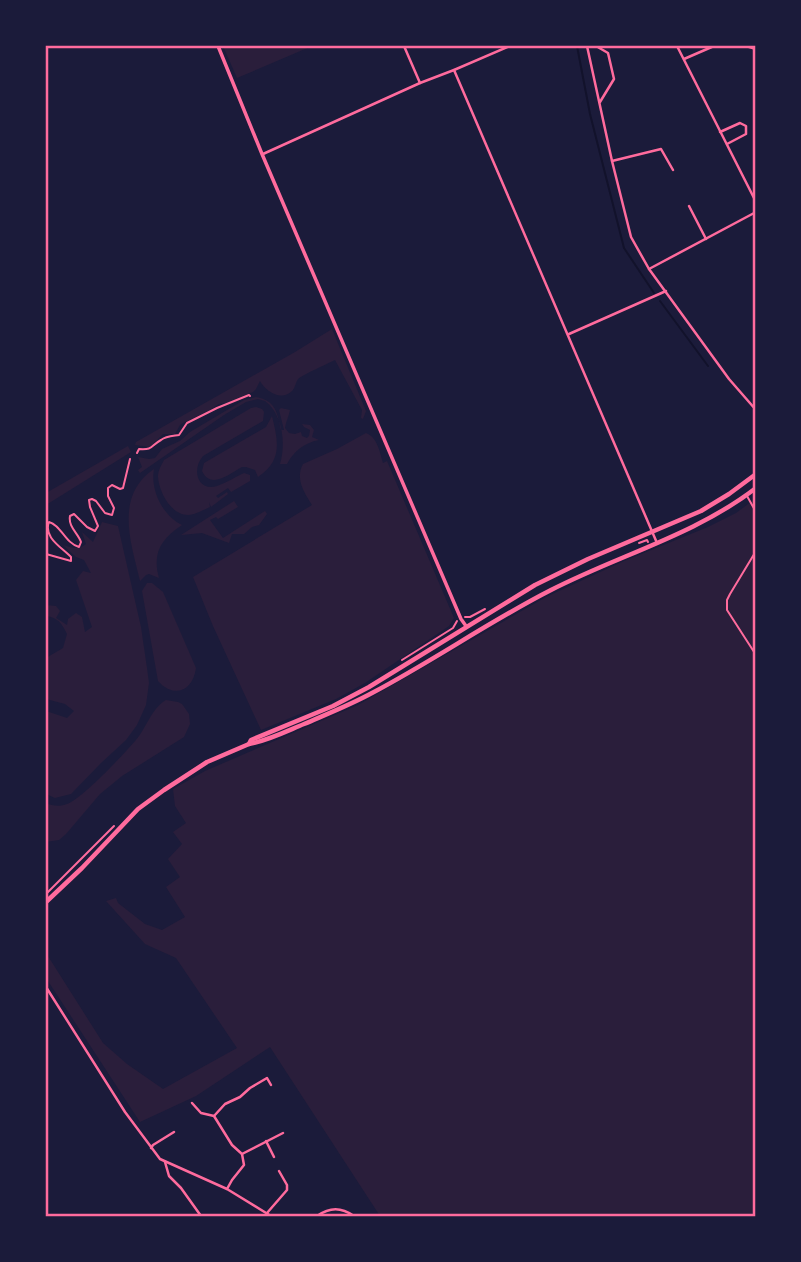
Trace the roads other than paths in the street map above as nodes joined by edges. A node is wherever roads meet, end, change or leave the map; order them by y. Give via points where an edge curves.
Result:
1 (218, 46) edge
2 (404, 46) edge
3 (510, 46) edge
4 (587, 46) edge
5 (597, 46) edge
6 (677, 46) edge
7 (714, 46) edge
8 (746, 46) edge
9 (755, 50) edge
10 (684, 59) junction
11 (454, 70) junction
12 (420, 83) junction
13 (599, 103) junction
14 (720, 132) junction
15 (726, 145) junction
16 (262, 154) junction
17 (612, 161) junction
18 (673, 170) dead end
19 (755, 202) edge
20 (689, 206) dead end
21 (755, 212) edge
22 (706, 239) junction
23 (649, 269) junction
24 (666, 291) junction
25 (568, 334) junction
26 (755, 410) edge
27 (755, 474) edge
28 (755, 488) edge
29 (747, 495) junction
30 (755, 512) edge
31 (653, 532) junction
32 (657, 543) junction
33 (755, 551) edge
34 (466, 626) junction
35 (755, 655) edge
36 (249, 744) junction
37 (46, 902) edge
38 (46, 987) edge
39 (271, 1086) dead end
40 (191, 1103) dead end
41 (214, 1116) junction
42 (174, 1132) dead end
43 (283, 1133) dead end
44 (266, 1141) junction
45 (151, 1148) junction
46 (242, 1154) junction
47 (274, 1157) dead end
48 (165, 1162) junction
49 (279, 1171) dead end
50 (227, 1189) junction
51 (269, 1215) edge
52 (201, 1216) edge
53 (317, 1216) edge
54 (354, 1216) edge

1 - 16 street
2 - 12 street
3 - 11 street
4 - 13 street
5 - 13 street via 608,53 614,79
6 - 10 street
7 - 10 street
8 - 9 street
10 - 14 street
11 - 12 street
11 - 25 street
12 - 16 street
13 - 17 street
14 - 15 street
14 - 15 street via 740,122 746,126 746,134
15 - 19 street
16 - 34 street
17 - 18 street via 662,149
17 - 23 street via 631,237
20 - 22 street
21 - 22 street
22 - 23 street
23 - 24 street
24 - 25 street
24 - 26 street
25 - 31 street
27 - 31 main road via 709,506
28 - 29 main road
29 - 30 lane
29 - 32 main road
31 - 32 street
31 - 34 main road via 535,585
32 - 36 main road via 548,592 372,693
33 - 35 lane via 727,600 727,610
34 - 36 main road via 369,687
36 - 37 main road via 207,762 138,809
38 - 45 street
39 - 41 street via 267,1078
40 - 41 street via 201,1113
41 - 46 street
42 - 45 street
43 - 44 street
44 - 46 street
44 - 47 street
45 - 48 street
46 - 50 street via 244,1166
48 - 50 street
48 - 52 street via 169,1176
49 - 51 street via 287,1190
50 - 51 street
53 - 54 street via 334,1208

